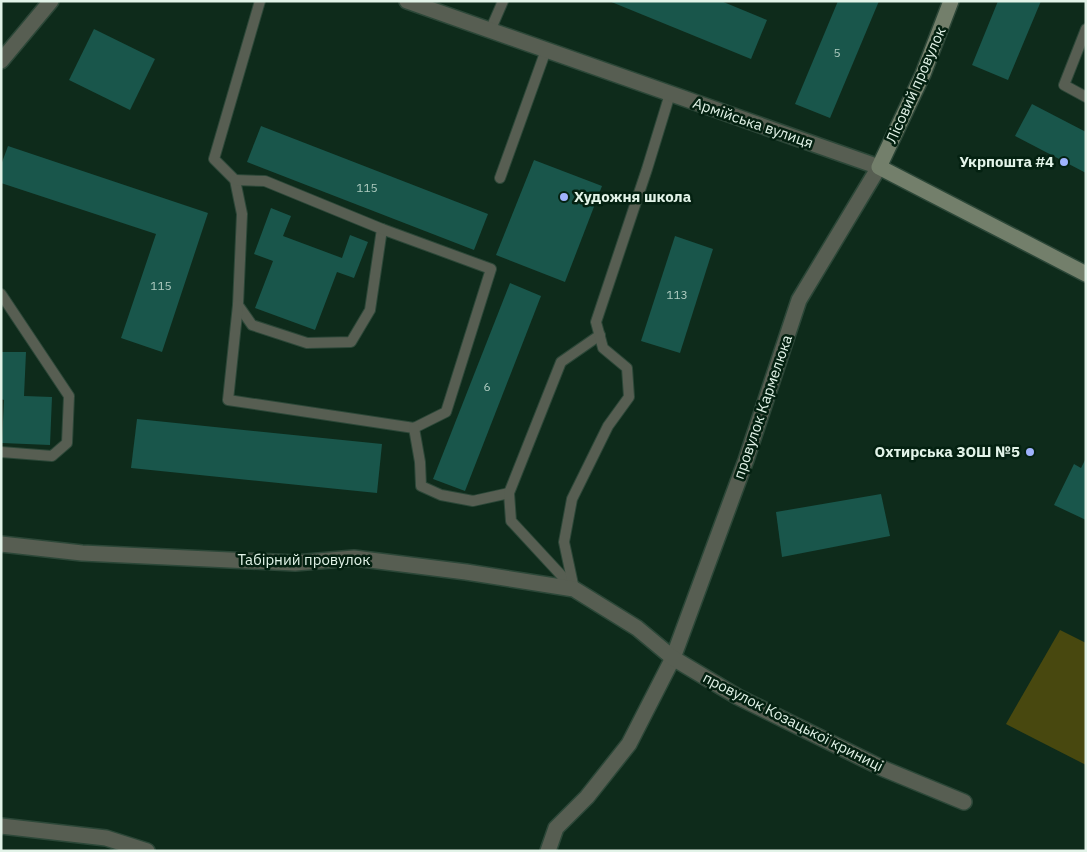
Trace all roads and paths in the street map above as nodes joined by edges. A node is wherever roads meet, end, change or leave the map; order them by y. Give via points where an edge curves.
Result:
1 (51, 1) edge
2 (260, 1) edge
3 (407, 1) edge
4 (503, 1) edge
5 (951, 1) edge
6 (1086, 29) edge
7 (490, 31) junction
8 (546, 50) junction
9 (1, 61) edge
10 (670, 94) junction
11 (1086, 97) edge
12 (878, 168) junction
13 (500, 178) dead end
14 (235, 180) junction
15 (382, 229) junction
16 (1086, 274) edge
17 (1, 294) edge
18 (238, 305) junction
19 (600, 335) junction
20 (414, 428) junction
21 (1, 452) edge
22 (509, 493) junction
23 (1, 544) edge
24 (574, 589) junction
25 (673, 658) junction
26 (964, 802) dead end
27 (1, 826) edge
28 (148, 851) edge
29 (548, 851) edge

1 - 9 street
2 - 14 lane via 214,159
3 - 7 street, Армійська вулиця
4 - 7 lane
5 - 12 street, Лісовий провулок via 923,74
6 - 11 lane via 1064,85
7 - 8 street, Армійська вулиця
8 - 10 street, Армійська вулиця
8 - 13 lane
10 - 12 street, Армійська вулиця
10 - 19 lane via 596,322
12 - 16 street, Армійська вулиця
12 - 25 street, провулок Кармелюка via 799,300 746,460
14 - 15 lane via 265,181
14 - 18 lane via 242,214
15 - 18 lane via 370,310 351,342 307,343 252,325
15 - 20 lane via 491,269 446,412
17 - 21 lane via 69,396 67,443 52,456
18 - 20 lane via 228,400
19 - 22 lane via 561,362
19 - 24 lane via 603,348 627,368 629,397 608,426 572,499 564,542
20 - 22 lane via 421,486 441,495 473,501
22 - 24 lane via 511,521
23 - 24 street, Табірний провулок via 82,553 296,563 354,558
24 - 25 street, Табірний провулок via 637,628
25 - 26 street, провулок Козацької криниці via 738,697 884,769
25 - 29 street via 629,744 587,797 556,828
27 - 28 street via 106,838

